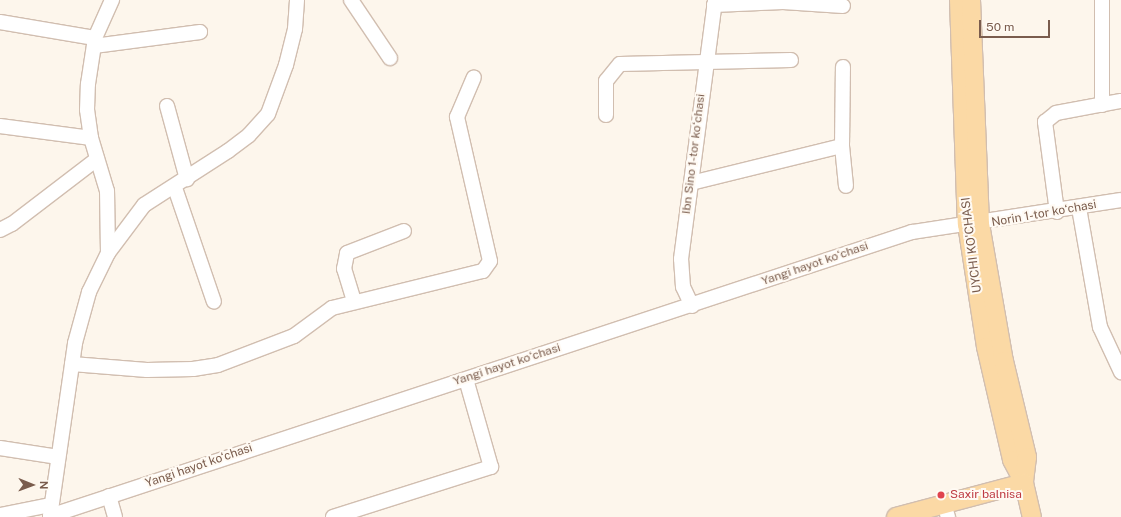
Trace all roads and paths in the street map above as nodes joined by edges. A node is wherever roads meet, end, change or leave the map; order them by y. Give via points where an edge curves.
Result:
1 (112, 0) edge
2 (297, 0) edge
3 (351, 0) edge
4 (959, 0) edge
5 (971, 0) edge
6 (1102, 0) edge
7 (714, 2) edge
8 (843, 6) dead end
9 (0, 22) edge
10 (200, 32) dead end
11 (95, 42) junction
12 (390, 58) dead end
13 (791, 60) dead end
14 (705, 64) junction
15 (843, 66) dead end
16 (474, 77) dead end
17 (1121, 101) edge
18 (1102, 105) junction
19 (167, 106) dead end
20 (606, 115) dead end
21 (0, 126) edge
22 (90, 138) junction
23 (842, 146) junction
24 (97, 159) junction
25 (187, 179) junction
26 (691, 183) junction
27 (846, 186) dead end
28 (175, 188) junction
29 (1121, 200) edge
30 (1079, 208) junction
31 (1057, 212) junction
32 (974, 224) junction
33 (0, 230) edge
34 (404, 230) dead end
35 (108, 254) junction
36 (354, 301) junction
37 (214, 302) dead end
38 (692, 306) junction
39 (72, 364) junction
40 (1121, 372) edge
41 (466, 379) junction
42 (0, 448) edge
43 (58, 457) junction
44 (1024, 483) junction
45 (109, 496) junction
46 (946, 510) edge
47 (50, 512) edge
48 (0, 515) edge
49 (115, 517) edge
50 (333, 517) edge
51 (896, 517) edge
52 (1032, 517) edge

1 - 11 street
2 - 25 street via 295,29 286,65 268,114 249,135
3 - 12 street
4 - 32 main road, UYCHI KO'CHASI
5 - 32 main road, UYCHI KO'CHASI
6 - 18 street
7 - 8 street via 783,2
7 - 14 street, Ibn Sino 1-tor koʻchasi
9 - 11 street
10 - 11 street
11 - 22 street via 88,84
13 - 14 street
14 - 20 street via 620,64 606,82
14 - 26 street, Ibn Sino 1-tor koʻchasi
15 - 23 street
16 - 36 street via 459,111 458,122 490,261 488,266 483,271
17 - 18 street
18 - 31 street via 1056,113 1045,122
19 - 25 street
21 - 22 street
22 - 24 street
23 - 26 street
23 - 27 street
24 - 33 street via 12,224
24 - 35 street via 108,203
25 - 28 street
26 - 38 street, Ibn Sino 1-tor koʻchasi via 681,258 683,287
28 - 35 street via 144,205
28 - 37 street
29 - 30 street, Norin 1-tor koʻchasi
30 - 31 street, Norin 1-tor koʻchasi
30 - 40 street via 1100,327
31 - 32 street, Norin 1-tor koʻchasi
32 - 38 street, Yangi hayot koʻchasi via 912,232
32 - 44 main road, UYCHI KO'CHASI via 986,347 1012,460
34 - 36 street via 347,253 344,269
35 - 39 street via 89,292
36 - 39 street via 321,314 294,336 218,365 193,369 147,370
38 - 41 street, Yangi hayot koʻchasi
39 - 43 street
41 - 45 street, Yangi hayot koʻchasi
41 - 50 street via 491,467
42 - 43 street
43 - 47 street
44 - 46 main road
44 - 52 main road, UYCHI KO'CHASI
45 - 47 street, Yangi hayot koʻchasi
45 - 49 street
46 - 51 main road
47 - 48 street, Yangi hayot koʻchasi

